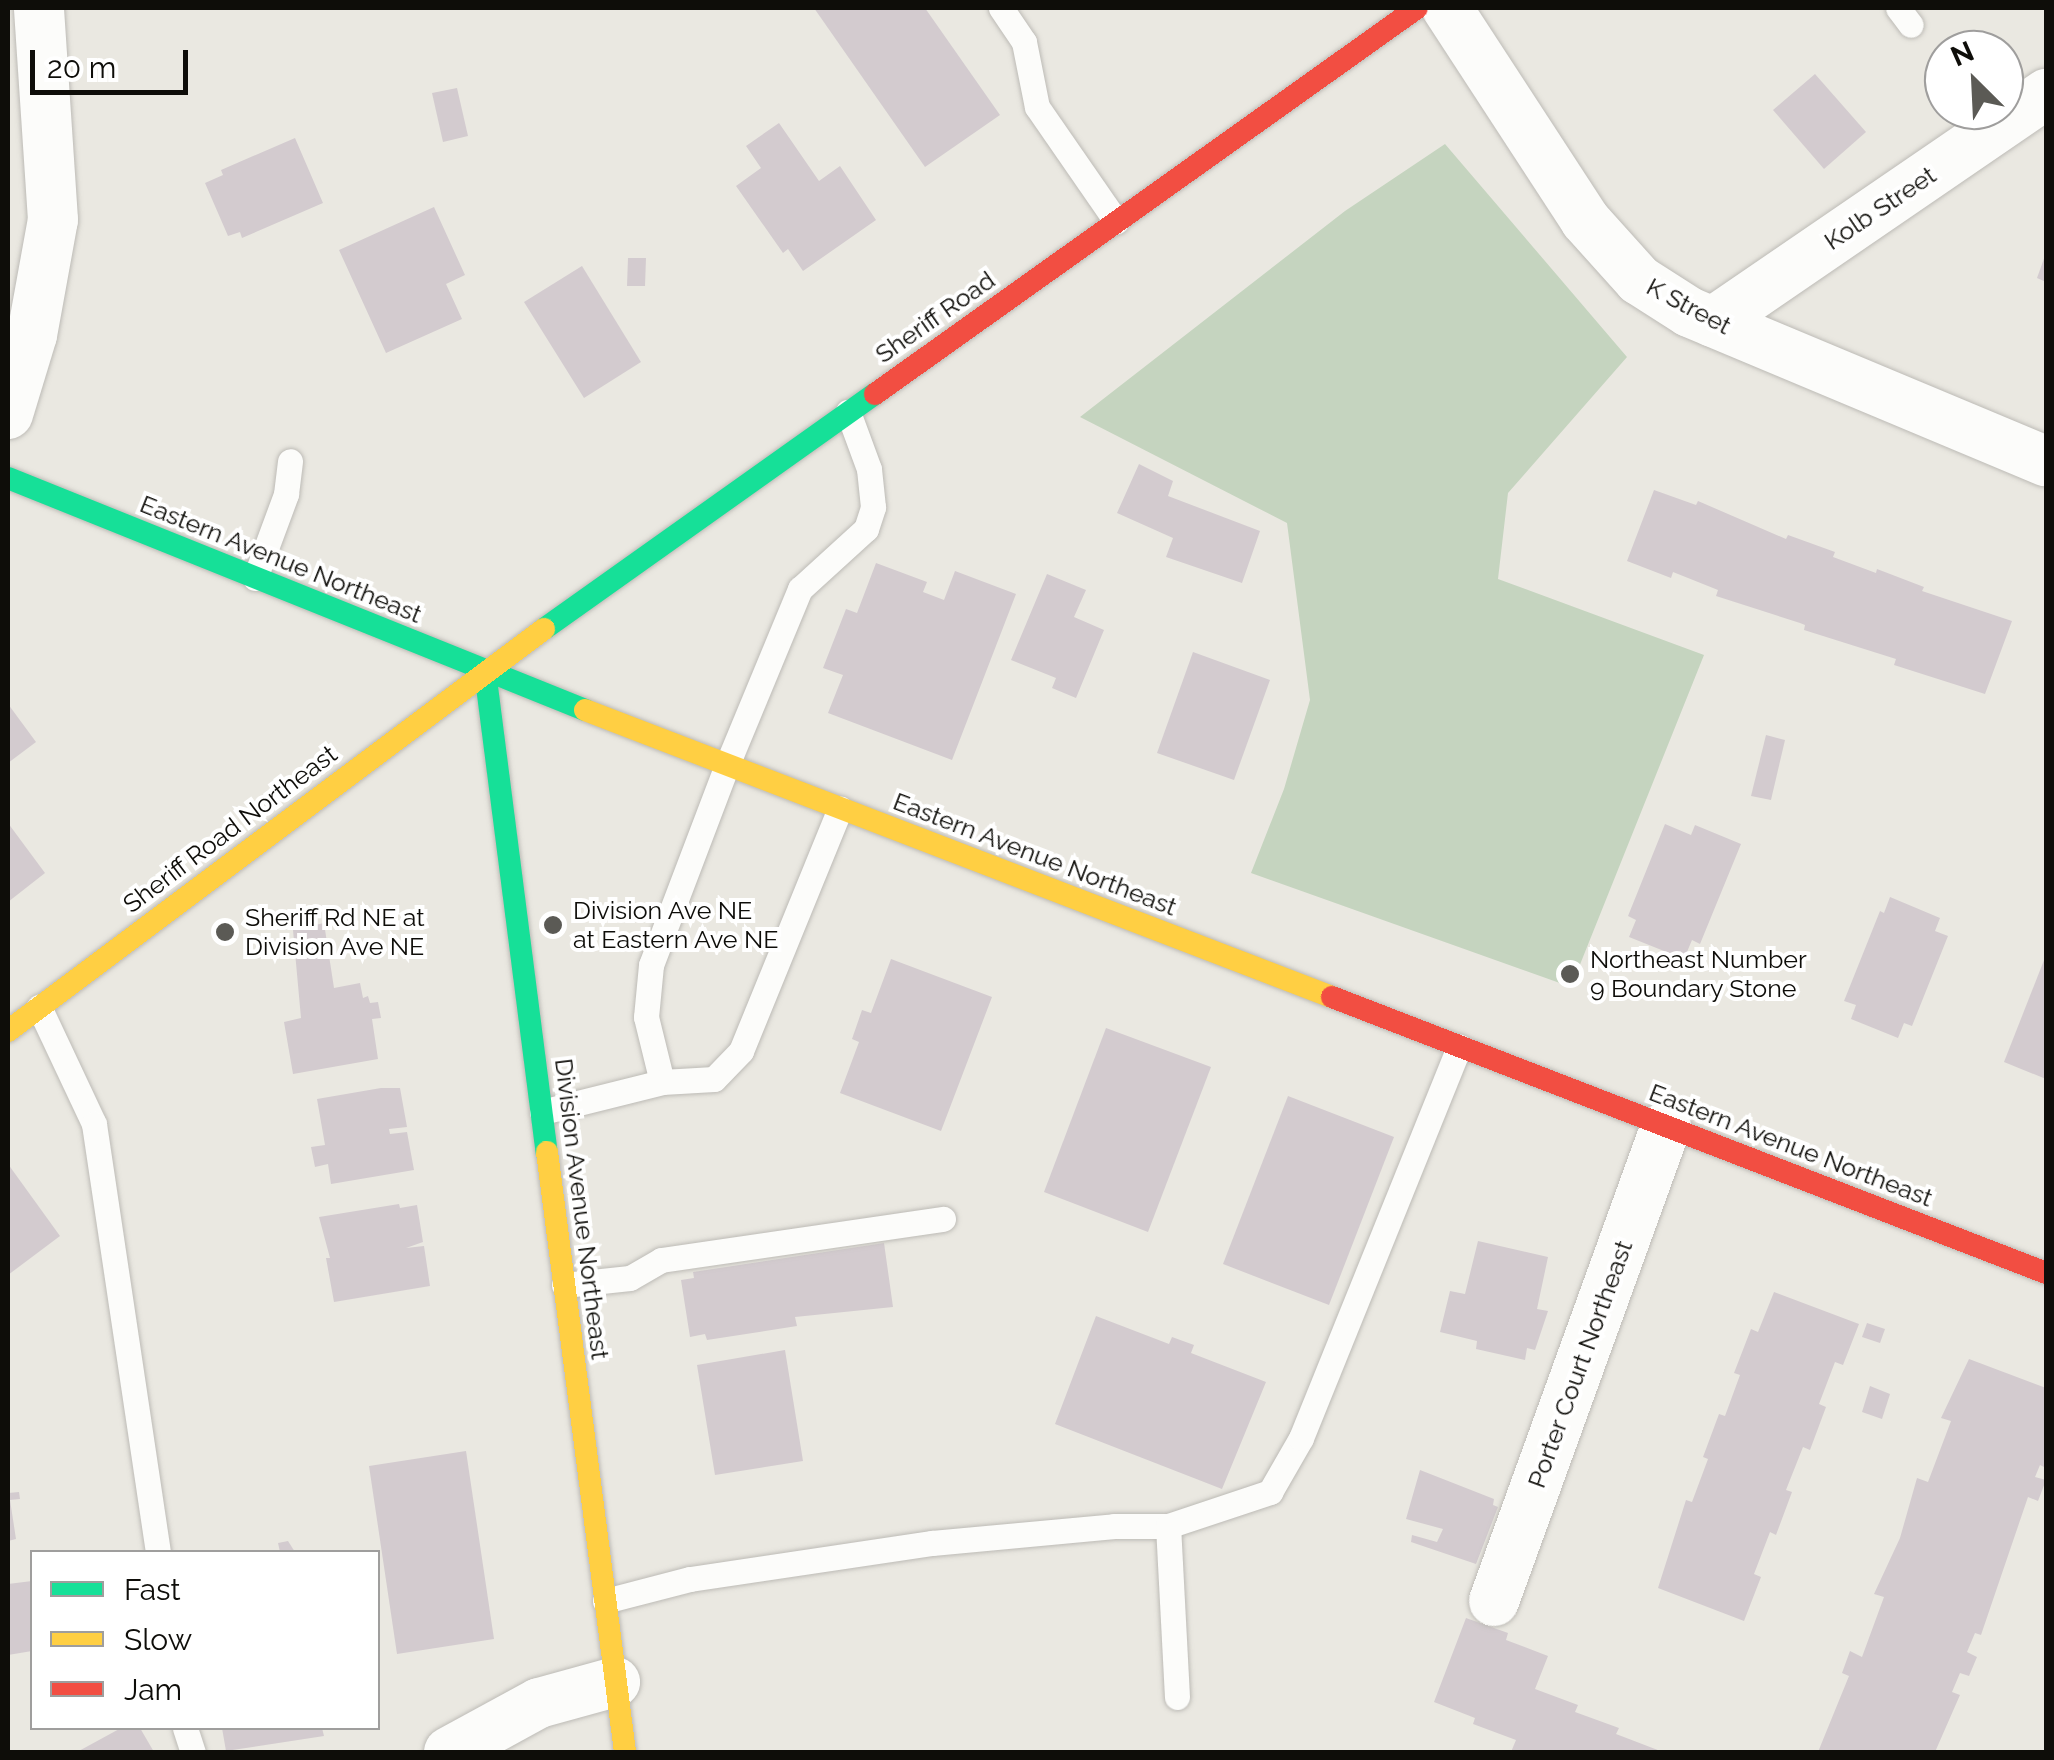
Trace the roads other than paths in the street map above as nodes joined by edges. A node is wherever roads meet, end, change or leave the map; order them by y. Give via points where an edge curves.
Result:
1 (38, 8) edge
2 (1001, 8) edge
3 (1416, 8) edge
4 (1447, 8) edge
5 (2046, 94) edge
6 (1116, 222) junction
7 (1713, 322) junction
8 (848, 412) junction
9 (8, 414) edge
10 (290, 460) dead end
11 (2046, 461) edge
12 (8, 478) edge
13 (255, 578) junction
14 (485, 672) junction
15 (727, 765) junction
16 (840, 808) junction
17 (39, 1007) junction
18 (8, 1031) edge
19 (1459, 1046) junction
20 (662, 1082) junction
21 (542, 1112) junction
22 (1666, 1126) junction
23 (943, 1219) dead end
24 (2046, 1273) edge
25 (564, 1285) junction
26 (1168, 1526) junction
27 (158, 1550) edge
28 (605, 1601) junction
29 (1494, 1601) dead end
30 (615, 1682) junction
31 (1177, 1697) dead end
32 (449, 1752) edge
33 (625, 1752) edge

1 - 9 street via 52,220 32,335
2 - 6 lane via 1024,42 1037,107
3 - 6 main road, Sheriff Road
4 - 7 street, K Street via 1613,254 1662,298
5 - 7 street, Kolb Street
6 - 8 main road, Sheriff Road
7 - 11 street, K Street
8 - 14 main road, Sheriff Road
8 - 15 lane via 869,469 873,508 866,528 800,589
10 - 13 lane via 286,494
12 - 13 main road, Eastern Avenue Northeast
13 - 14 main road, Eastern Avenue Northeast
14 - 15 main road, Eastern Avenue Northeast
14 - 17 main road, Sheriff Road Northeast
14 - 21 main road, Division Avenue Northeast
15 - 16 main road, Eastern Avenue Northeast
15 - 20 lane via 652,964 646,1017
16 - 19 main road, Eastern Avenue Northeast
16 - 20 lane via 741,1051 714,1079
17 - 18 main road, Sheriff Road Northeast
17 - 27 lane via 94,1124
19 - 22 main road, Eastern Avenue Northeast
19 - 26 lane via 1302,1438 1270,1492
20 - 21 lane
21 - 25 main road, Division Avenue Northeast
22 - 24 main road, Eastern Avenue Northeast
22 - 29 street, Porter Court Northeast
23 - 25 lane via 661,1260 630,1278
25 - 28 main road, Division Avenue Northeast
26 - 28 lane via 913,1545 690,1579
26 - 31 lane
28 - 30 main road, Division Avenue Northeast
30 - 32 street via 538,1702
30 - 33 main road, Division Avenue Northeast

